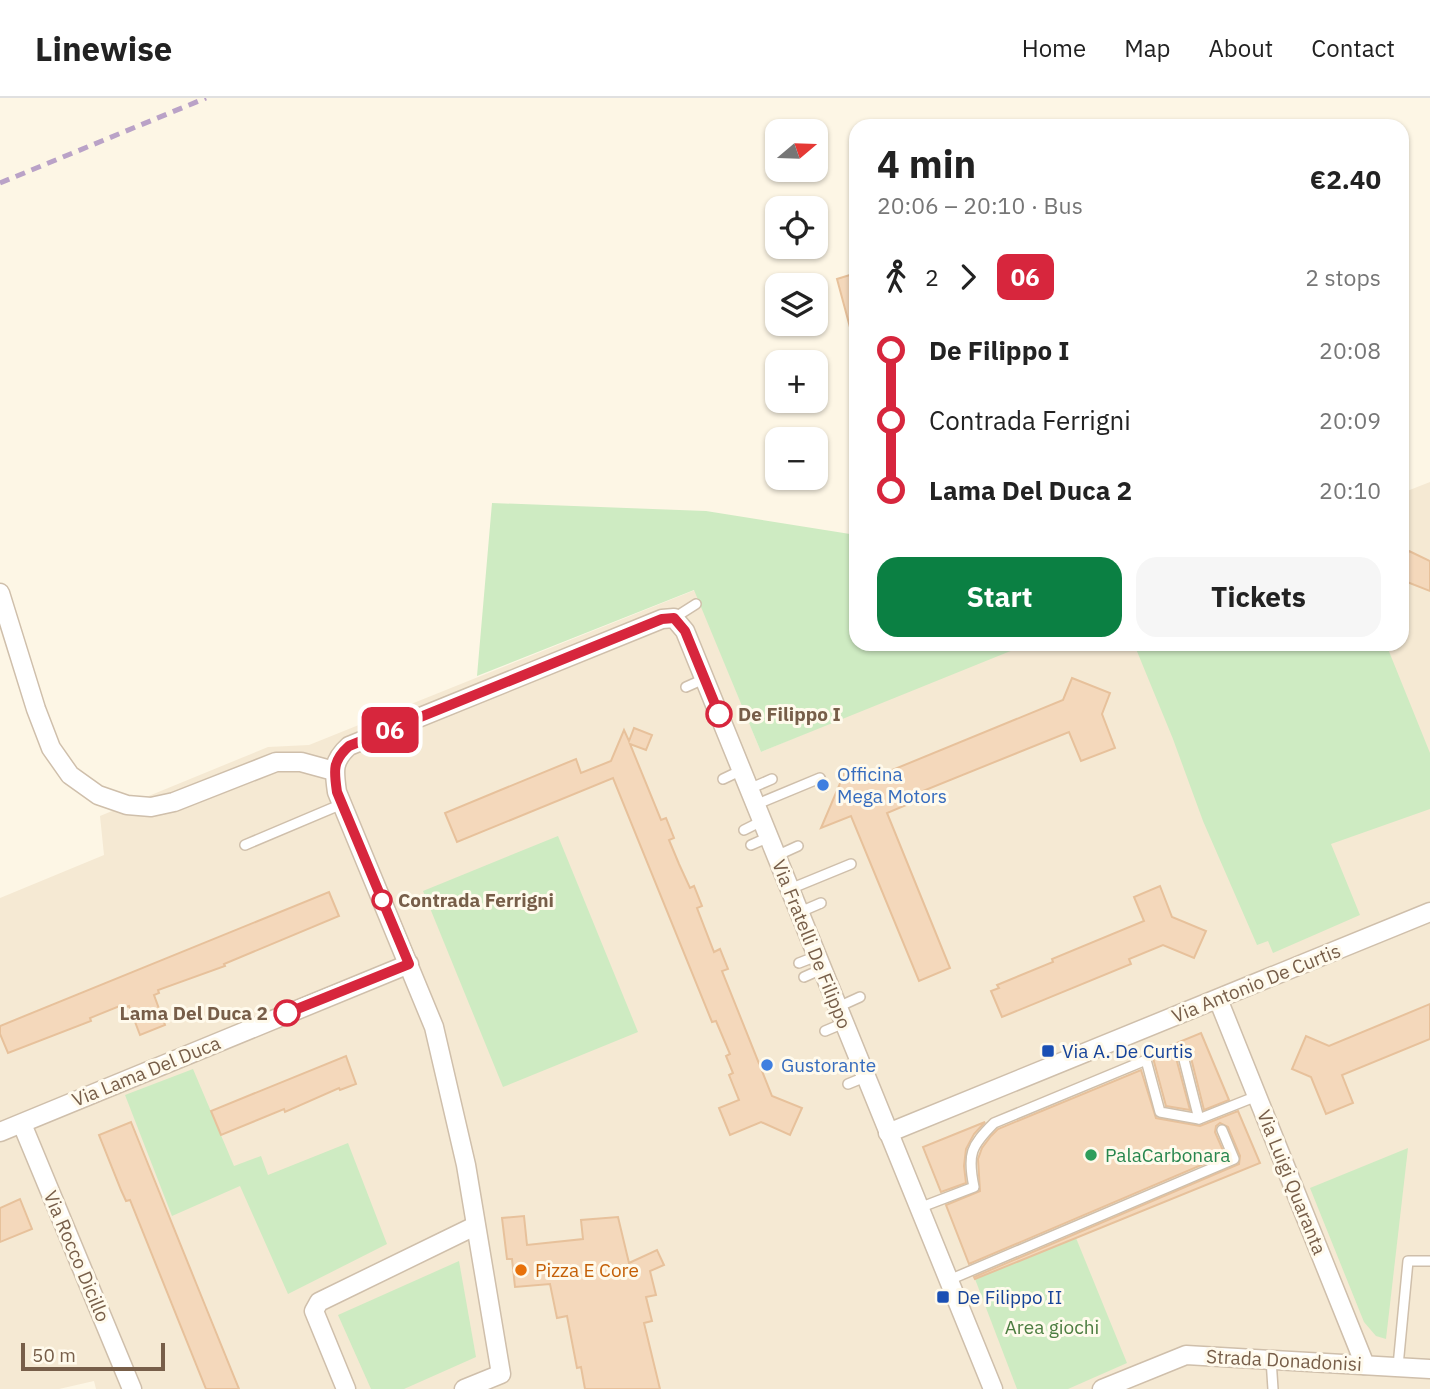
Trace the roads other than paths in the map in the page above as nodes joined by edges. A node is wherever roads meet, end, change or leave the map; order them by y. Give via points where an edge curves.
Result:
1 (0, 593) edge
2 (696, 604) dead end
3 (674, 618) junction
4 (704, 679) junction
5 (685, 687) dead end
6 (742, 770) junction
7 (334, 771) junction
8 (723, 779) dead end
9 (772, 779) dead end
10 (824, 787) dead end
11 (342, 804) junction
12 (759, 813) junction
13 (744, 830) dead end
14 (245, 845) dead end
15 (751, 845) dead end
16 (798, 846) dead end
17 (776, 856) junction
18 (851, 864) dead end
19 (790, 889) junction
20 (821, 902) dead end
21 (800, 912) junction
22 (1430, 912) edge
23 (820, 962) junction
24 (799, 963) dead end
25 (409, 964) junction
26 (804, 977) dead end
27 (860, 997) dead end
28 (1218, 999) junction
29 (841, 1015) junction
30 (825, 1031) dead end
31 (1182, 1052) dead end
32 (865, 1077) junction
33 (848, 1084) dead end
34 (1257, 1097) junction
35 (1199, 1119) junction
36 (22, 1124) junction
37 (1222, 1130) dead end
38 (0, 1132) edge
39 (888, 1133) junction
40 (919, 1208) junction
41 (475, 1226) junction
42 (1430, 1261) edge
43 (949, 1280) junction
44 (1270, 1359) junction
45 (1365, 1365) junction
46 (1398, 1366) junction
47 (1430, 1369) edge
48 (505, 1382) edge
49 (991, 1388) edge
50 (132, 1389) edge
51 (346, 1389) edge
52 (464, 1389) edge
53 (1102, 1389) edge
54 (1273, 1389) edge

1 - 7 street via 51,748 70,775 98,795 151,807 276,762 301,762
2 - 3 lane
3 - 4 street, Via Fratelli De Filippo via 685,631
3 - 7 street via 349,746 339,755
4 - 5 lane
4 - 6 street, Via Fratelli De Filippo
6 - 8 lane
6 - 12 street, Via Fratelli De Filippo
7 - 11 street
9 - 12 lane
10 - 12 lane via 820,778
11 - 14 lane
11 - 25 street
12 - 13 lane
12 - 15 lane
12 - 17 street, Via Fratelli De Filippo
16 - 17 lane
17 - 19 street, Via Fratelli De Filippo
18 - 19 lane
19 - 21 street, Via Fratelli De Filippo
20 - 21 lane
21 - 23 street, Via Fratelli De Filippo
22 - 28 street, Via Antonio De Curtis
23 - 24 lane
23 - 26 lane
23 - 29 street, Via Fratelli De Filippo
25 - 36 street, Via Lama Del Duca
25 - 41 street via 435,1027
27 - 29 lane
28 - 34 street, Via Luigi Quaranta
28 - 39 street, Via Antonio De Curtis
29 - 30 lane
29 - 32 street, Via Fratelli De Filippo
31 - 35 lane
32 - 33 lane
32 - 39 street, Via Fratelli De Filippo
34 - 35 lane
34 - 45 street, Via Luigi Quaranta
35 - 40 lane via 1160,1112 1146,1060 995,1123 976,1140 969,1164 974,1187
36 - 38 street, Via Lama Del Duca
36 - 50 street, Via Rocco Dicillo
37 - 43 lane via 1234,1159
39 - 40 street, Via Fratelli De Filippo
40 - 43 street, Via Fratelli De Filippo
41 - 48 street
41 - 51 street via 319,1302 314,1311
42 - 46 lane via 1408,1261
43 - 49 street, Via Fratelli De Filippo
44 - 45 street, Strada Donadonisi
44 - 53 street, Strada Donadonisi via 1185,1355
44 - 54 lane
45 - 46 street, Strada Donadonisi
46 - 47 street, Strada Donadonisi
48 - 52 street

